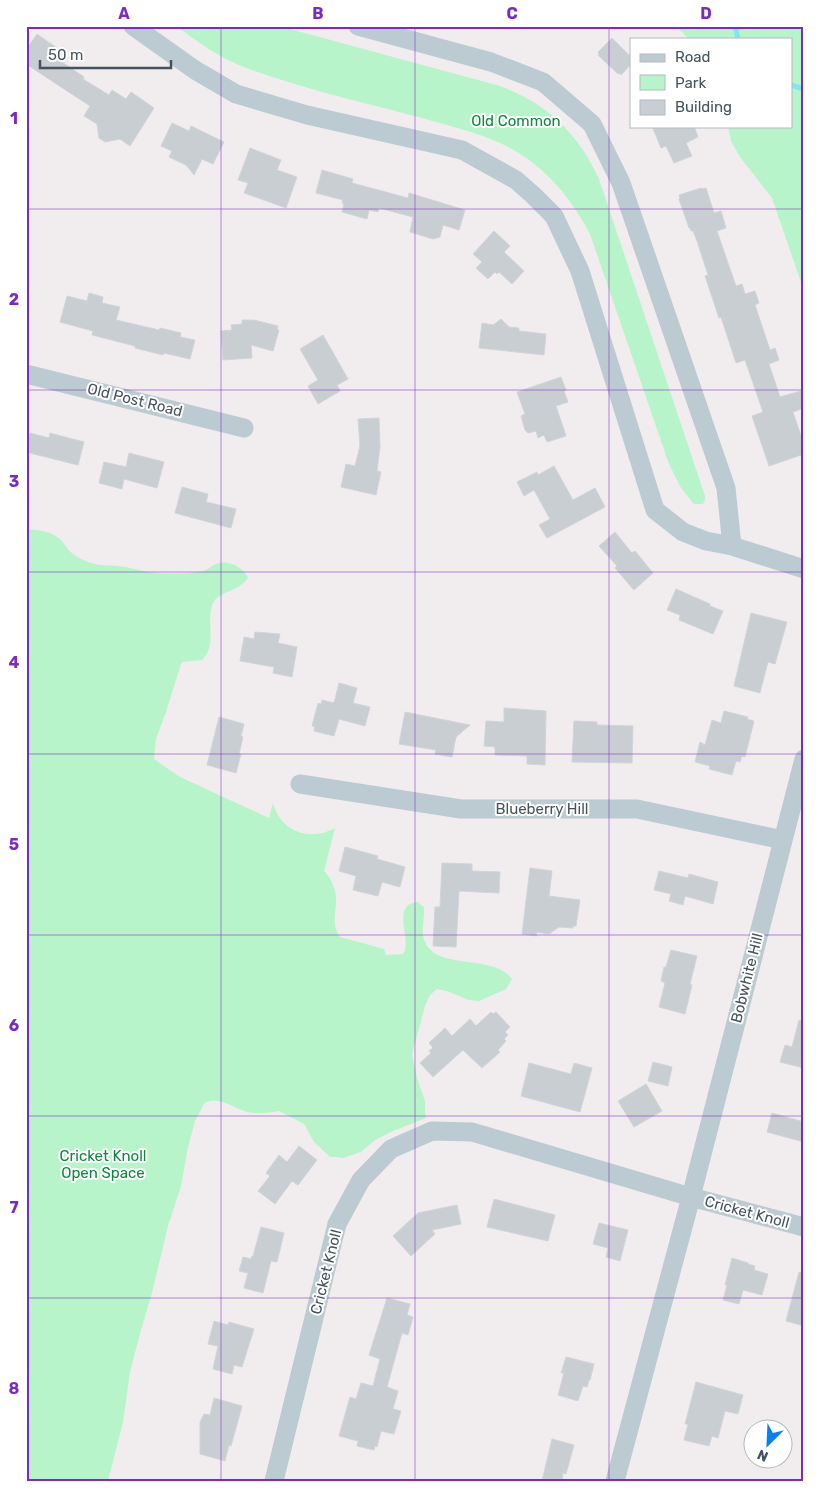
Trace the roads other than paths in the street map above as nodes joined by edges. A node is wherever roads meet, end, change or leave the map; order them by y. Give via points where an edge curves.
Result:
1 (133, 26) edge
2 (358, 26) edge
3 (26, 374) edge
4 (244, 428) dead end
5 (732, 546) junction
6 (804, 569) edge
7 (804, 759) edge
8 (300, 784) dead end
9 (783, 840) junction
10 (691, 1197) junction
11 (804, 1226) edge
12 (274, 1481) edge
13 (615, 1481) edge

1 - 5 street via 195,70 236,94 306,115 462,150 516,180 534,194 554,216 580,271 656,510 683,532
2 - 5 street via 491,62 543,82 592,124 621,183 726,488
3 - 4 street, Old Post Road
5 - 6 street
7 - 9 street, Bobwhite Hill
8 - 9 street, Blueberry Hill via 461,809 637,809
9 - 10 street, Bobwhite Hill
10 - 11 street, Cricket Knoll
10 - 12 street, Cricket Knoll via 472,1132 432,1131 391,1150 361,1180 337,1224
10 - 13 street, Cricket Knoll

